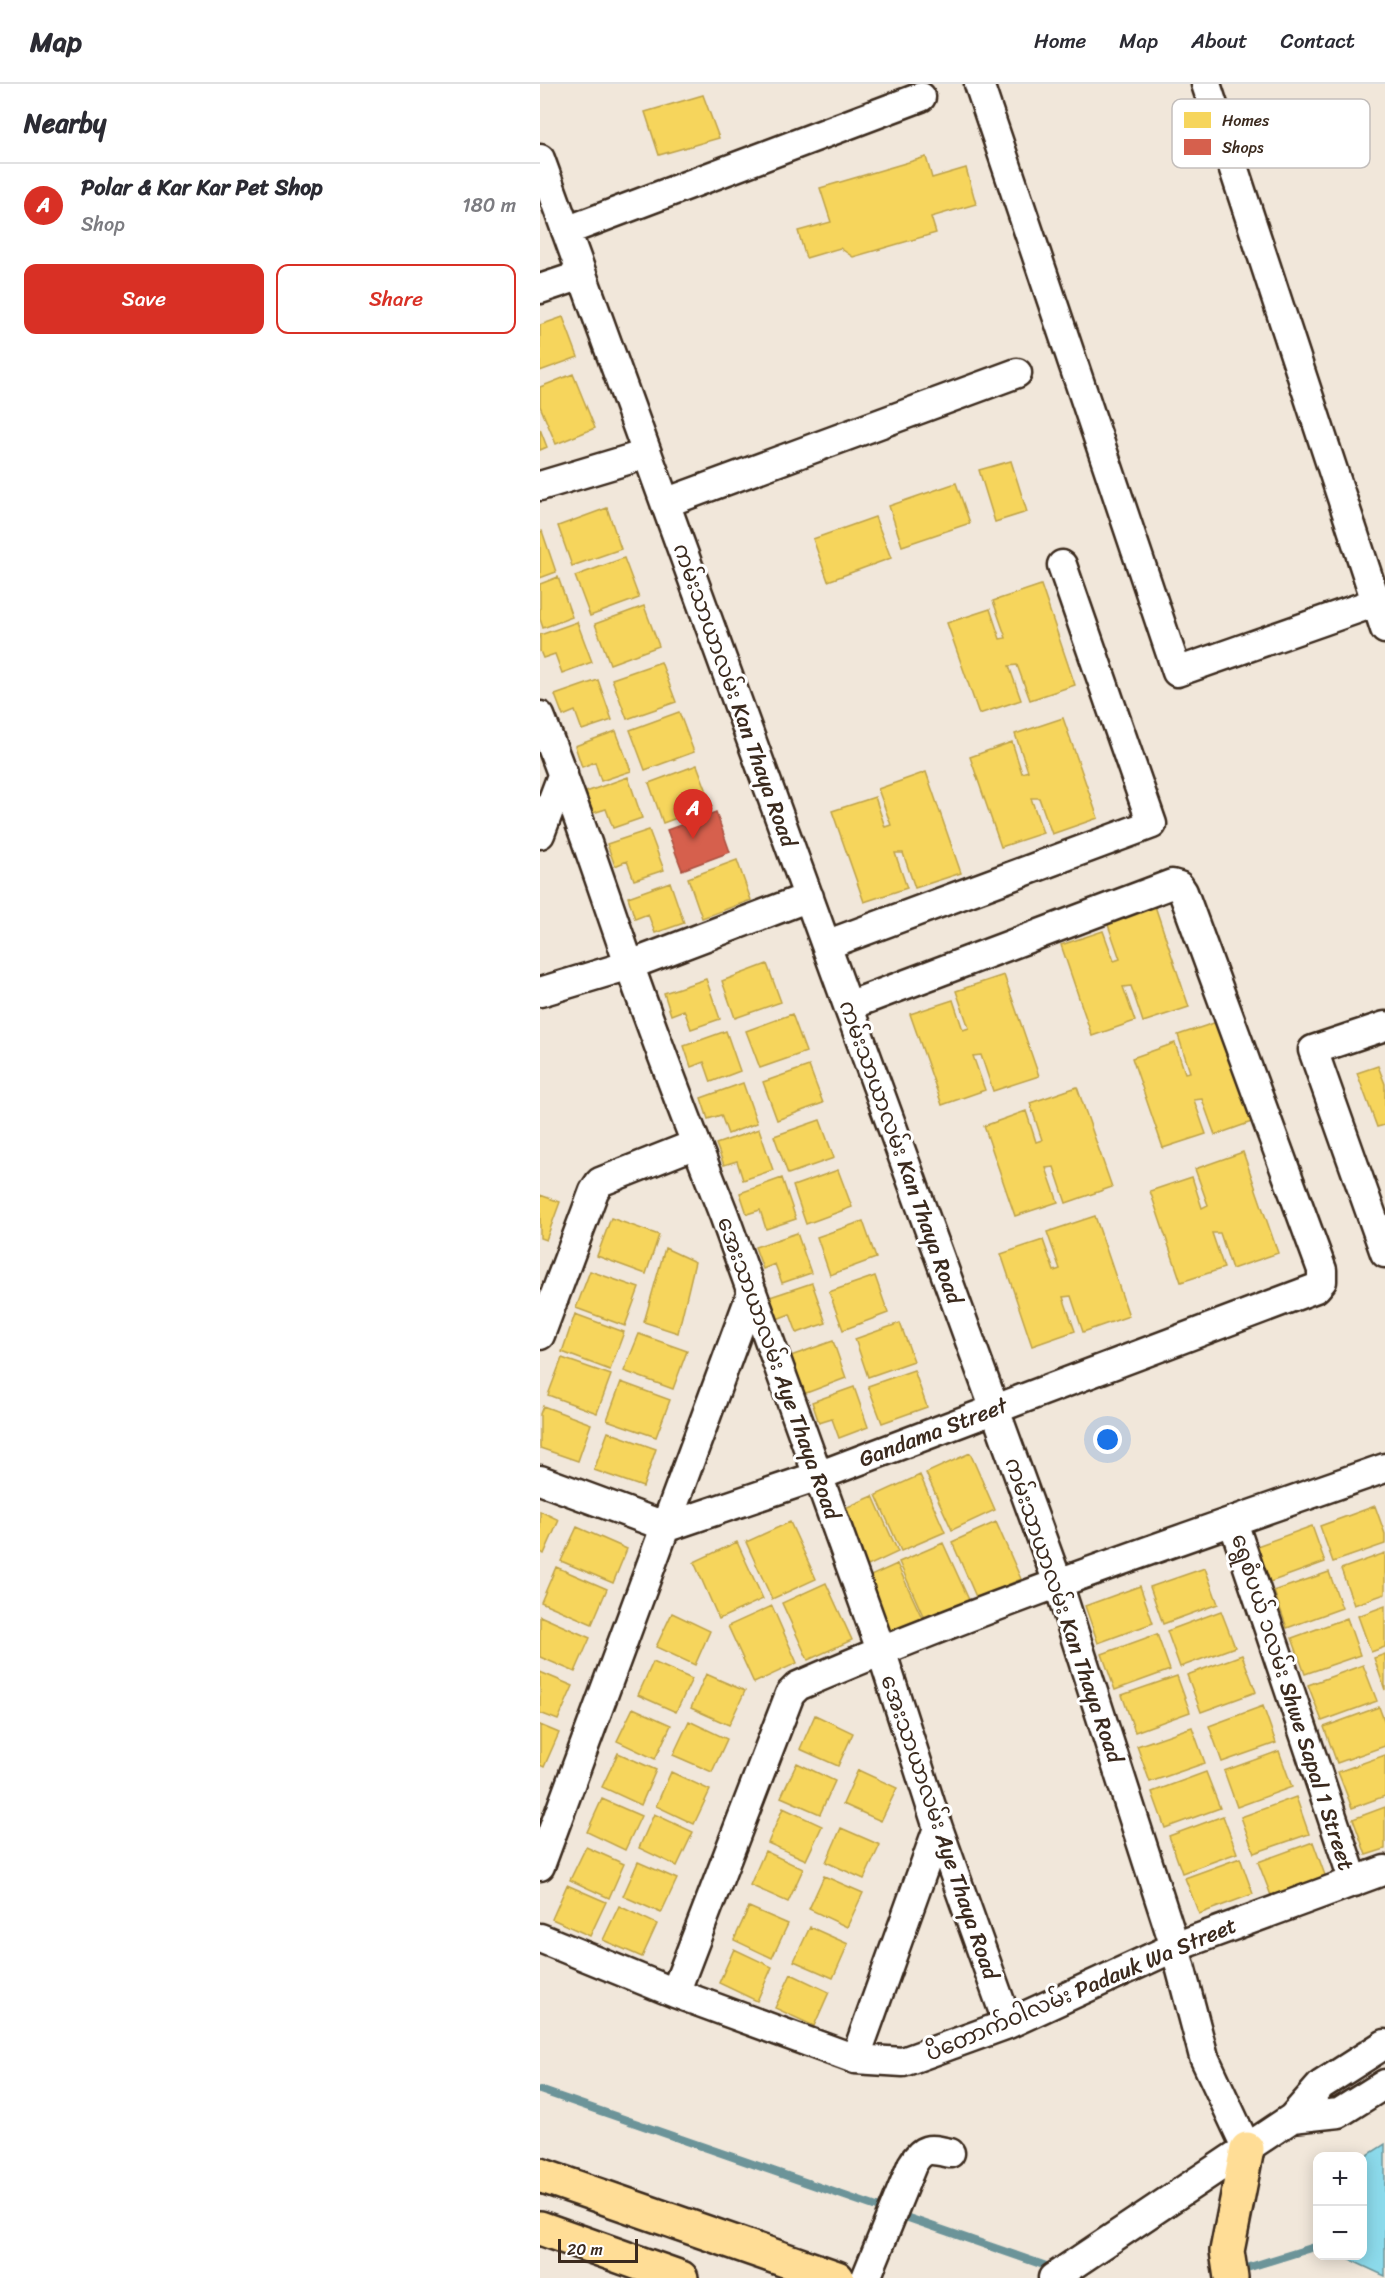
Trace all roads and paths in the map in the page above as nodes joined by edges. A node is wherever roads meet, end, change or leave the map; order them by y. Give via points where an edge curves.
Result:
1 (979, 84) edge
2 (1206, 84) edge
3 (921, 97) dead end
4 (1211, 99) edge
5 (540, 159) edge
6 (1234, 168) edge
7 (566, 231) junction
8 (582, 275) junction
9 (540, 289) edge
10 (1017, 373) dead end
11 (647, 454) junction
12 (540, 486) edge
13 (665, 503) junction
14 (1062, 565) dead end
15 (1382, 610) edge
16 (540, 716) edge
17 (563, 773) junction
18 (540, 834) edge
19 (808, 897) junction
20 (826, 945) junction
21 (630, 965) junction
22 (540, 992) edge
23 (848, 1006) junction
24 (1385, 1026) edge
25 (696, 1144) junction
26 (1385, 1253) edge
27 (752, 1292) junction
28 (540, 1335) edge
29 (995, 1408) junction
30 (1385, 1468) edge
31 (818, 1476) junction
32 (540, 1480) edge
33 (1233, 1522) junction
34 (667, 1527) junction
35 (1058, 1583) junction
36 (881, 1650) junction
37 (938, 1827) junction
38 (540, 1866) edge
39 (1385, 1870) edge
40 (1353, 1882) junction
41 (540, 1938) edge
42 (1174, 1947) junction
43 (675, 1994) junction
44 (1008, 2024) junction
45 (1385, 2044) edge
46 (855, 2059) junction
47 (1385, 2084) edge
48 (1292, 2118) junction
49 (1247, 2149) junction
50 (950, 2153) dead end
51 (540, 2175) edge
52 (540, 2228) edge
53 (681, 2278) edge
54 (837, 2278) edge
55 (866, 2278) edge
56 (1053, 2278) edge
57 (1231, 2278) edge

1 - 15 street via 1177,672
2 - 4 street
3 - 7 street
5 - 7 street, ကမ်းသာယာလမ်း Kan Thaya Road
6 - 15 street
7 - 8 street, ကမ်းသာယာလမ်း Kan Thaya Road
8 - 9 street
8 - 11 street, ကမ်းသာယာလမ်း Kan Thaya Road
10 - 13 street
11 - 12 street
11 - 13 street, ကမ်းသာယာလမ်း Kan Thaya Road
13 - 19 street, ကမ်းသာယာလမ်း Kan Thaya Road
14 - 20 street via 1152,824
16 - 17 street, အေးသာယာလမ်း Aye Thaya Road
17 - 18 street
17 - 21 street, အေးသာယာလမ်း Aye Thaya Road
19 - 20 street, ကမ်းသာယာလမ်း Kan Thaya Road
19 - 21 street
20 - 23 street, ကမ်းသာယာလမ်း Kan Thaya Road
21 - 22 street
21 - 25 street, အေးသာယာလမ်း Aye Thaya Road
23 - 29 street, ကမ်းသာယာလမ်း Kan Thaya Road
23 - 29 street, Gandama Street via 1172,884 1179,886 1322,1270 1322,1281 1316,1288
24 - 26 street via 1313,1050
25 - 27 street, အေးသာယာလမ်း Aye Thaya Road
25 - 28 street via 600,1182
27 - 31 street, အေးသာယာလမ်း Aye Thaya Road
27 - 34 street
29 - 31 street, Gandama Street
29 - 35 street, ကမ်းသာယာလမ်း Kan Thaya Road
30 - 33 street
31 - 34 street, Gandama Street
31 - 36 street, အေးသာယာလမ်း Aye Thaya Road
32 - 34 street
33 - 35 street
33 - 40 street, ရွေစံပယ် ၁လမ်း Shwe Sapal 1 Street
34 - 38 street
35 - 36 street
35 - 42 street, ကမ်းသာယာလမ်း Kan Thaya Road
36 - 37 street, အေးသာယာလမ်း Aye Thaya Road
36 - 43 street via 798,1686 790,1694
37 - 44 street, အေးသာယာလမ်း Aye Thaya Road
37 - 46 street
39 - 40 street, ပိတောက်ဝါလမ်း Padauk Wa Street
40 - 42 street, ပိတောက်ဝါလမ်း Padauk Wa Street
41 - 43 street, ပိတောက်ဝါလမ်း Padauk Wa Street
42 - 44 street, ပိတောက်ဝါလမ်း Padauk Wa Street
42 - 49 street, ကမ်းသာယာလမ်း Kan Thaya Road via 1204,2057
43 - 46 street, ပိတောက်ဝါလမ်း Padauk Wa Street
44 - 46 street, ပိတောက်ဝါလမ်း Padauk Wa Street via 903,2062
45 - 48 street via 1321,2085
47 - 48 street via 1340,2113
48 - 49 street
49 - 56 street
49 - 57 main road via 1227,2251
50 - 55 street via 931,2149 918,2154
51 - 54 main road
52 - 53 main road

